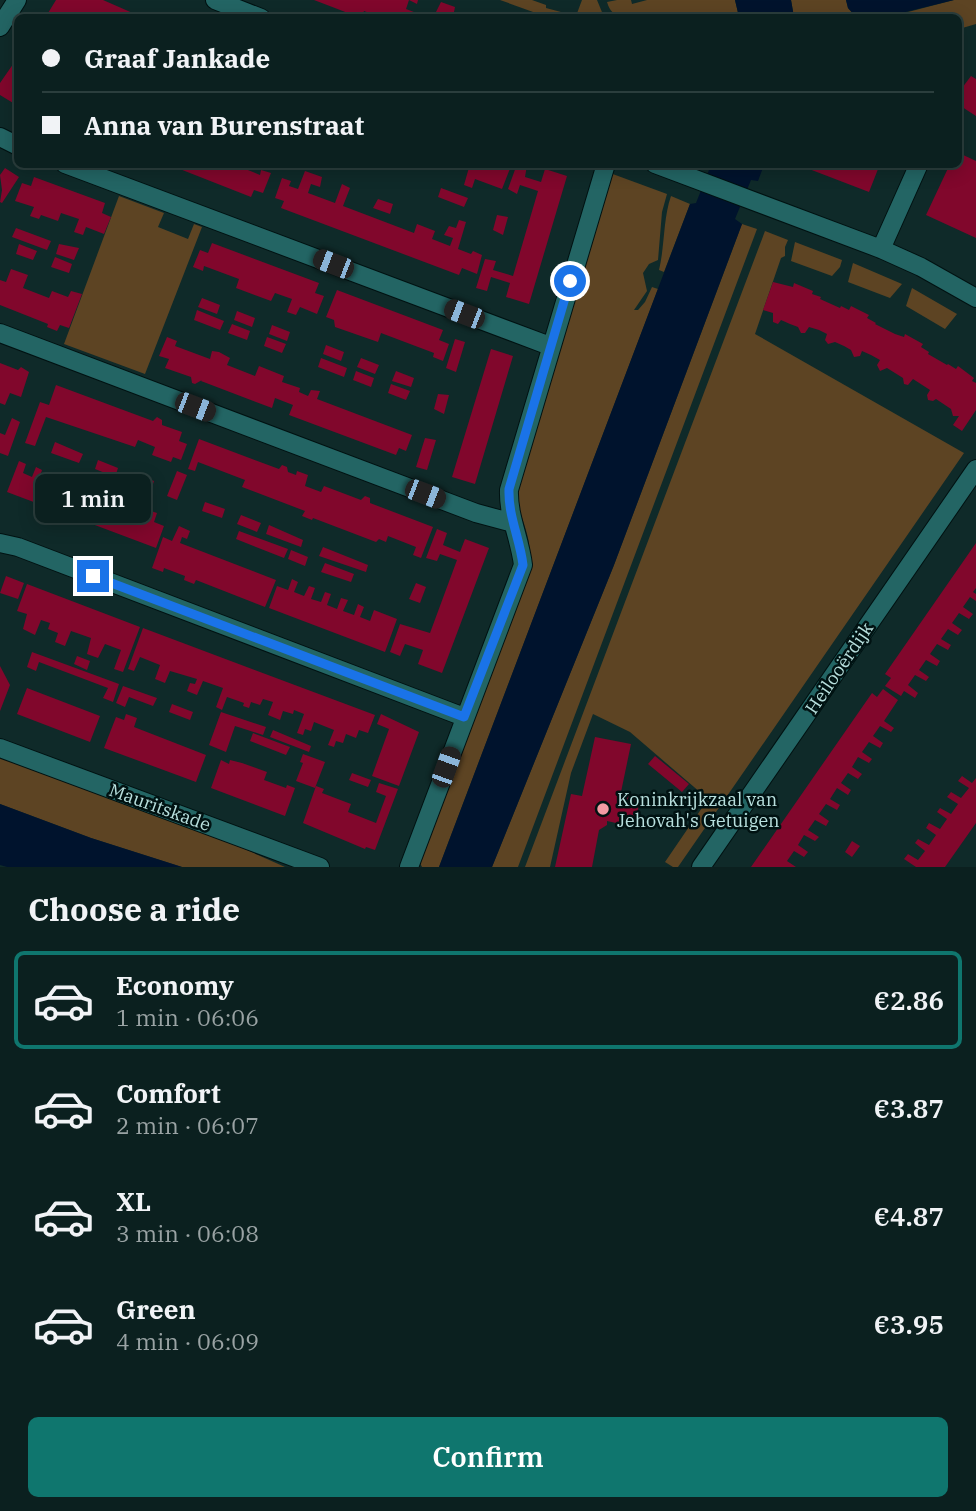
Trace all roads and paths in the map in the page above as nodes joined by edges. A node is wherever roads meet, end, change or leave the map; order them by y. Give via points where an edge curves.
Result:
1 (17, 0) edge
2 (215, 0) edge
3 (251, 14) edge
4 (0, 27) edge
5 (76, 168) edge
6 (605, 168) edge
7 (666, 168) edge
8 (917, 168) edge
9 (881, 249) junction
10 (976, 298) edge
11 (0, 333) edge
12 (550, 346) junction
13 (976, 469) edge
14 (513, 523) junction
15 (0, 543) edge
16 (464, 717) junction
17 (0, 748) edge
18 (320, 867) edge
19 (409, 867) edge
20 (701, 867) edge

1 - 4 street
2 - 3 street
5 - 12 street
6 - 12 street
7 - 9 street
8 - 9 street
9 - 10 street
11 - 14 street
12 - 14 street via 509,489
13 - 20 street, Heilooërdijk
14 - 16 street via 523,565
15 - 16 street
16 - 19 street
17 - 18 street, Mauritskade

